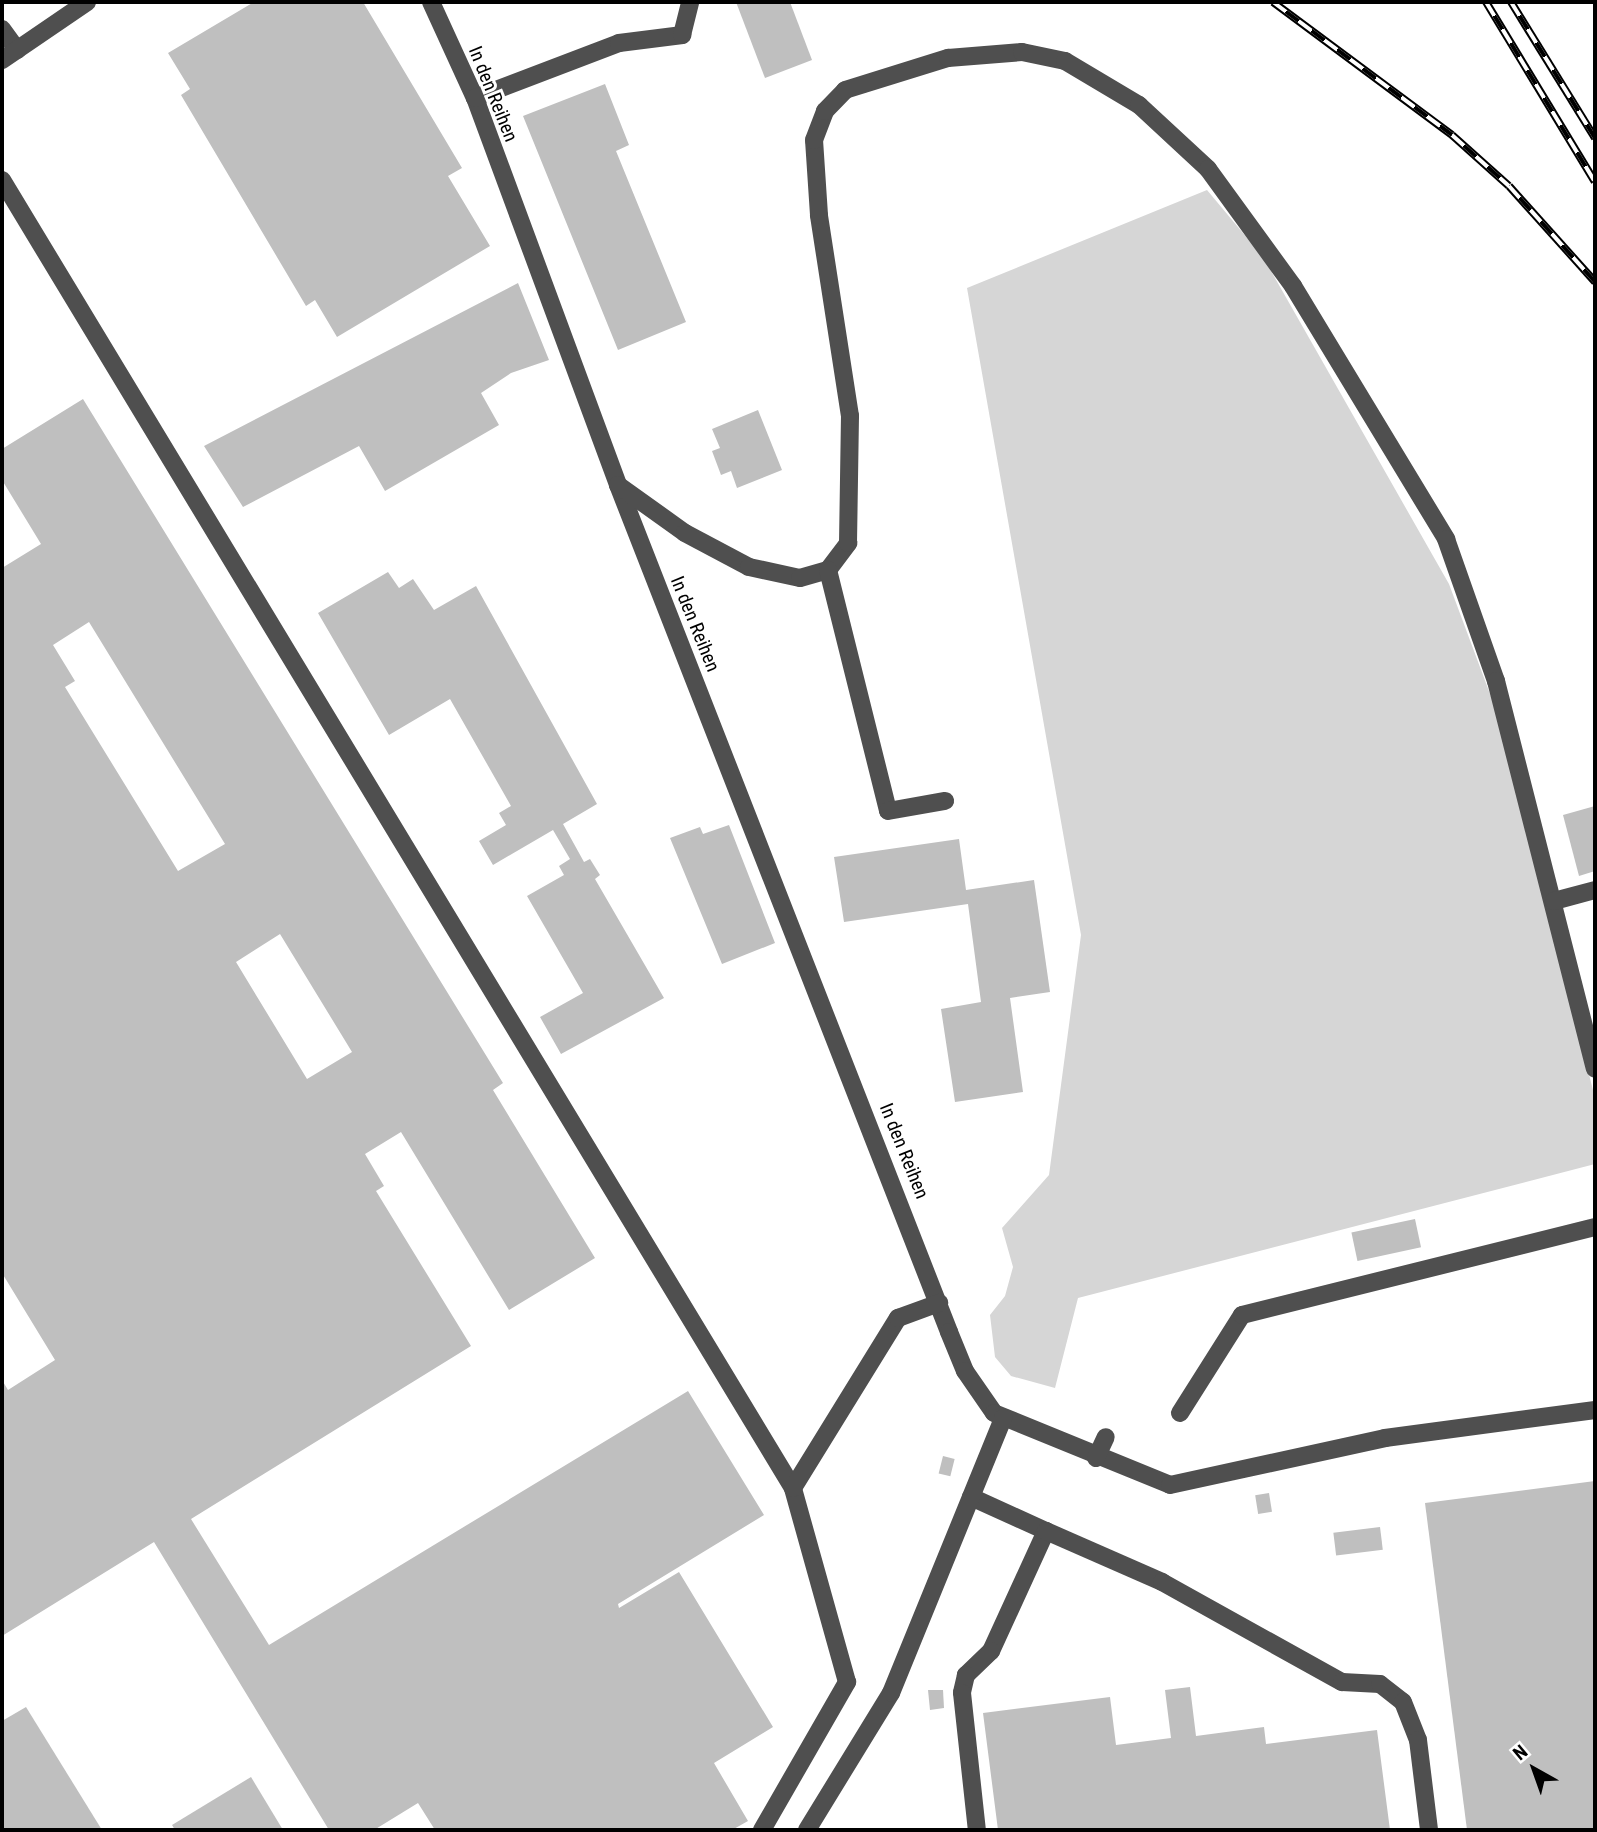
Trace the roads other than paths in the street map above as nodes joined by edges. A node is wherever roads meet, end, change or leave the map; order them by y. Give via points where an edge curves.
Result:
1 (87, 2) edge
2 (430, 2) edge
3 (690, 2) edge
4 (2, 29) edge
5 (9, 55) edge
6 (475, 98) junction
7 (5, 192) edge
8 (618, 485) junction
9 (828, 570) junction
10 (945, 801) dead end
11 (1595, 890) edge
12 (1554, 901) junction
13 (1595, 1069) edge
14 (1595, 1227) edge
15 (939, 1303) junction
16 (1595, 1410) edge
17 (1180, 1413) dead end
18 (1003, 1418) junction
19 (1106, 1437) dead end
20 (1096, 1458) junction
21 (793, 1488) junction
22 (971, 1497) junction
23 (1046, 1531) junction
24 (762, 1830) edge
25 (807, 1830) edge
26 (977, 1830) edge
27 (1429, 1830) edge

1 - 5 street
2 - 6 street, In den Reihen
3 - 6 street via 682,35 619,43
4 - 5 street
6 - 8 street, In den Reihen
7 - 21 street
8 - 9 street via 685,533 750,567 800,578
8 - 15 street, In den Reihen
9 - 10 street via 888,811
9 - 12 street via 848,543 850,416 819,215 814,140 825,111 845,90 947,58 1022,52 1065,61 1139,105 1208,169 1293,286 1446,539 1496,681
11 - 12 street
12 - 13 street
14 - 17 street via 1242,1315
15 - 18 street, In den Reihen via 965,1371 994,1413
15 - 21 street via 898,1318
16 - 20 street via 1385,1438 1171,1485
18 - 20 street
18 - 22 street
19 - 20 street
21 - 24 street via 847,1682
22 - 23 street
22 - 25 street via 891,1693
23 - 26 street via 992,1651 966,1675 962,1693
23 - 27 street via 1162,1582 1342,1682 1380,1684 1404,1702 1418,1740

